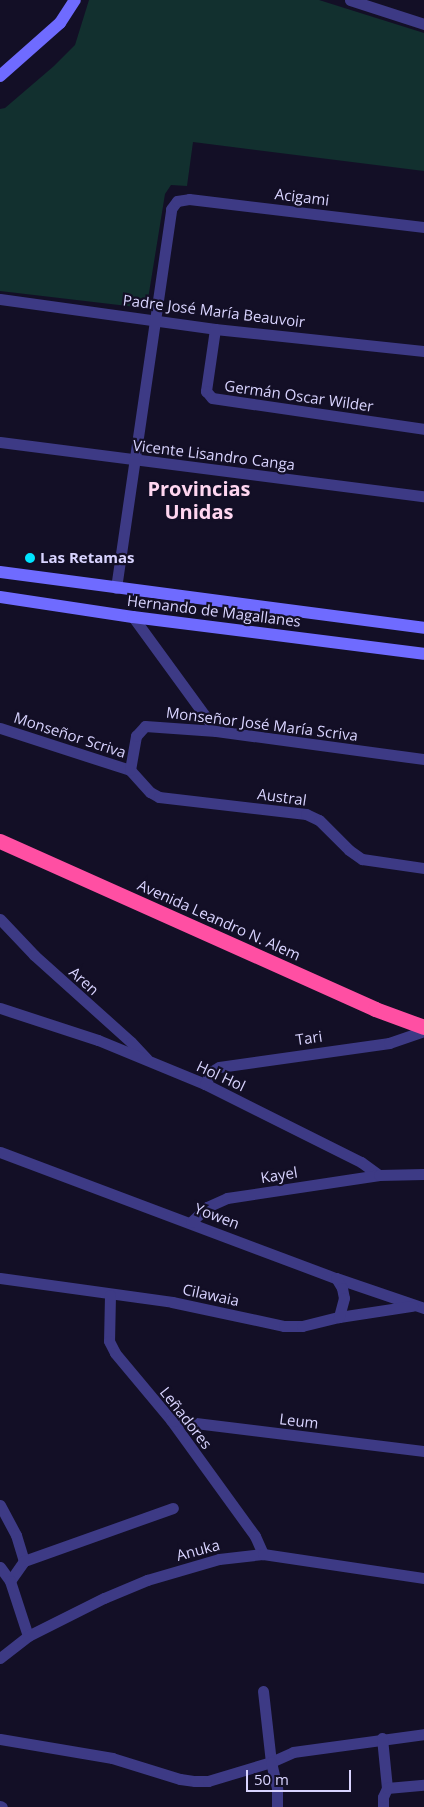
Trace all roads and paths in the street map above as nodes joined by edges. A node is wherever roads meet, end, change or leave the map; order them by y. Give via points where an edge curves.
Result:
1 (75, 0) edge
2 (350, 0) edge
3 (424, 24) edge
4 (1, 73) edge
5 (424, 226) edge
6 (0, 299) edge
7 (156, 319) junction
8 (214, 329) junction
9 (424, 351) edge
10 (424, 429) edge
11 (0, 442) edge
12 (136, 460) junction
13 (424, 496) edge
14 (0, 572) edge
15 (116, 588) junction
16 (0, 597) edge
17 (133, 617) junction
18 (424, 628) edge
19 (424, 654) edge
20 (0, 728) edge
21 (216, 731) junction
22 (424, 759) edge
23 (130, 770) junction
24 (0, 841) edge
25 (424, 868) edge
26 (0, 919) edge
27 (0, 1008) edge
28 (424, 1029) edge
29 (150, 1062) junction
30 (205, 1084) junction
31 (0, 1152) edge
32 (424, 1174) edge
33 (379, 1175) junction
34 (191, 1222) junction
35 (0, 1278) edge
36 (336, 1278) junction
37 (110, 1295) junction
38 (419, 1307) edge
39 (339, 1317) junction
40 (171, 1420) junction
41 (424, 1451) edge
42 (0, 1505) edge
43 (172, 1508) dead end
44 (262, 1554) junction
45 (24, 1561) junction
46 (0, 1567) edge
47 (424, 1578) edge
48 (10, 1581) junction
49 (28, 1636) junction
50 (0, 1658) edge
51 (263, 1691) dead end
52 (424, 1734) edge
53 (382, 1738) junction
54 (0, 1739) edge
55 (271, 1762) junction
56 (424, 1785) edge
57 (387, 1788) junction
58 (277, 1807) edge
59 (383, 1807) edge

1 - 4 main road via 60,23
2 - 3 street
5 - 7 street, Acigami via 189,199 177,201 171,209
6 - 7 street, Padre José María Beauvoir
7 - 8 street, Padre José María Beauvoir
7 - 12 street
8 - 9 street, Padre José María Beauvoir
8 - 10 street, Germán Oscar Wilder via 206,391 212,398
11 - 12 street, Vicente Lisandro Canga
12 - 13 street, Vicente Lisandro Canga
12 - 15 street
14 - 15 main road, Hernando de Magallanes
15 - 18 main road, Hernando de Magallanes
16 - 17 main road, Hernando de Magallanes
17 - 19 main road, Hernando de Magallanes
17 - 21 street
20 - 23 street, Monseñor Scriva
21 - 22 street, Monseñor José María Scriva
21 - 23 street, Monseñor José María Scriva via 145,726 136,736
23 - 25 street, Austral via 158,797 306,814 319,820 362,859
24 - 28 highway, Avenida Leandro N. Alem
26 - 29 street, Aren via 34,955
27 - 29 street, Hol Hol via 98,1040
28 - 30 street, Tari via 389,1043 219,1067 211,1072
29 - 30 street, Hol Hol
30 - 33 street, Hol Hol via 361,1162
31 - 34 street, Yowen
32 - 33 street
33 - 34 street, Kayel via 227,1198 207,1207
34 - 36 street, Yowen
35 - 37 street, Cilawaia
36 - 38 street, Yowen
36 - 39 street via 344,1298
37 - 39 street, Cilawaia via 172,1302 284,1326 302,1326
37 - 40 street, Leñadores via 109,1341 115,1353
38 - 39 street, Cilawaia
40 - 41 street, Leum
40 - 44 street, Leñadores via 255,1536
42 - 45 street via 16,1535
43 - 45 street
44 - 47 street, Anuka
44 - 49 street, Anuka via 219,1559 147,1580
45 - 48 street
46 - 48 street
48 - 49 street
49 - 50 street, Anuka
51 - 55 street
52 - 53 street
53 - 55 street via 293,1752
53 - 57 street
54 - 55 street via 112,1758 195,1781 208,1781
55 - 58 street
56 - 57 street
57 - 59 street

